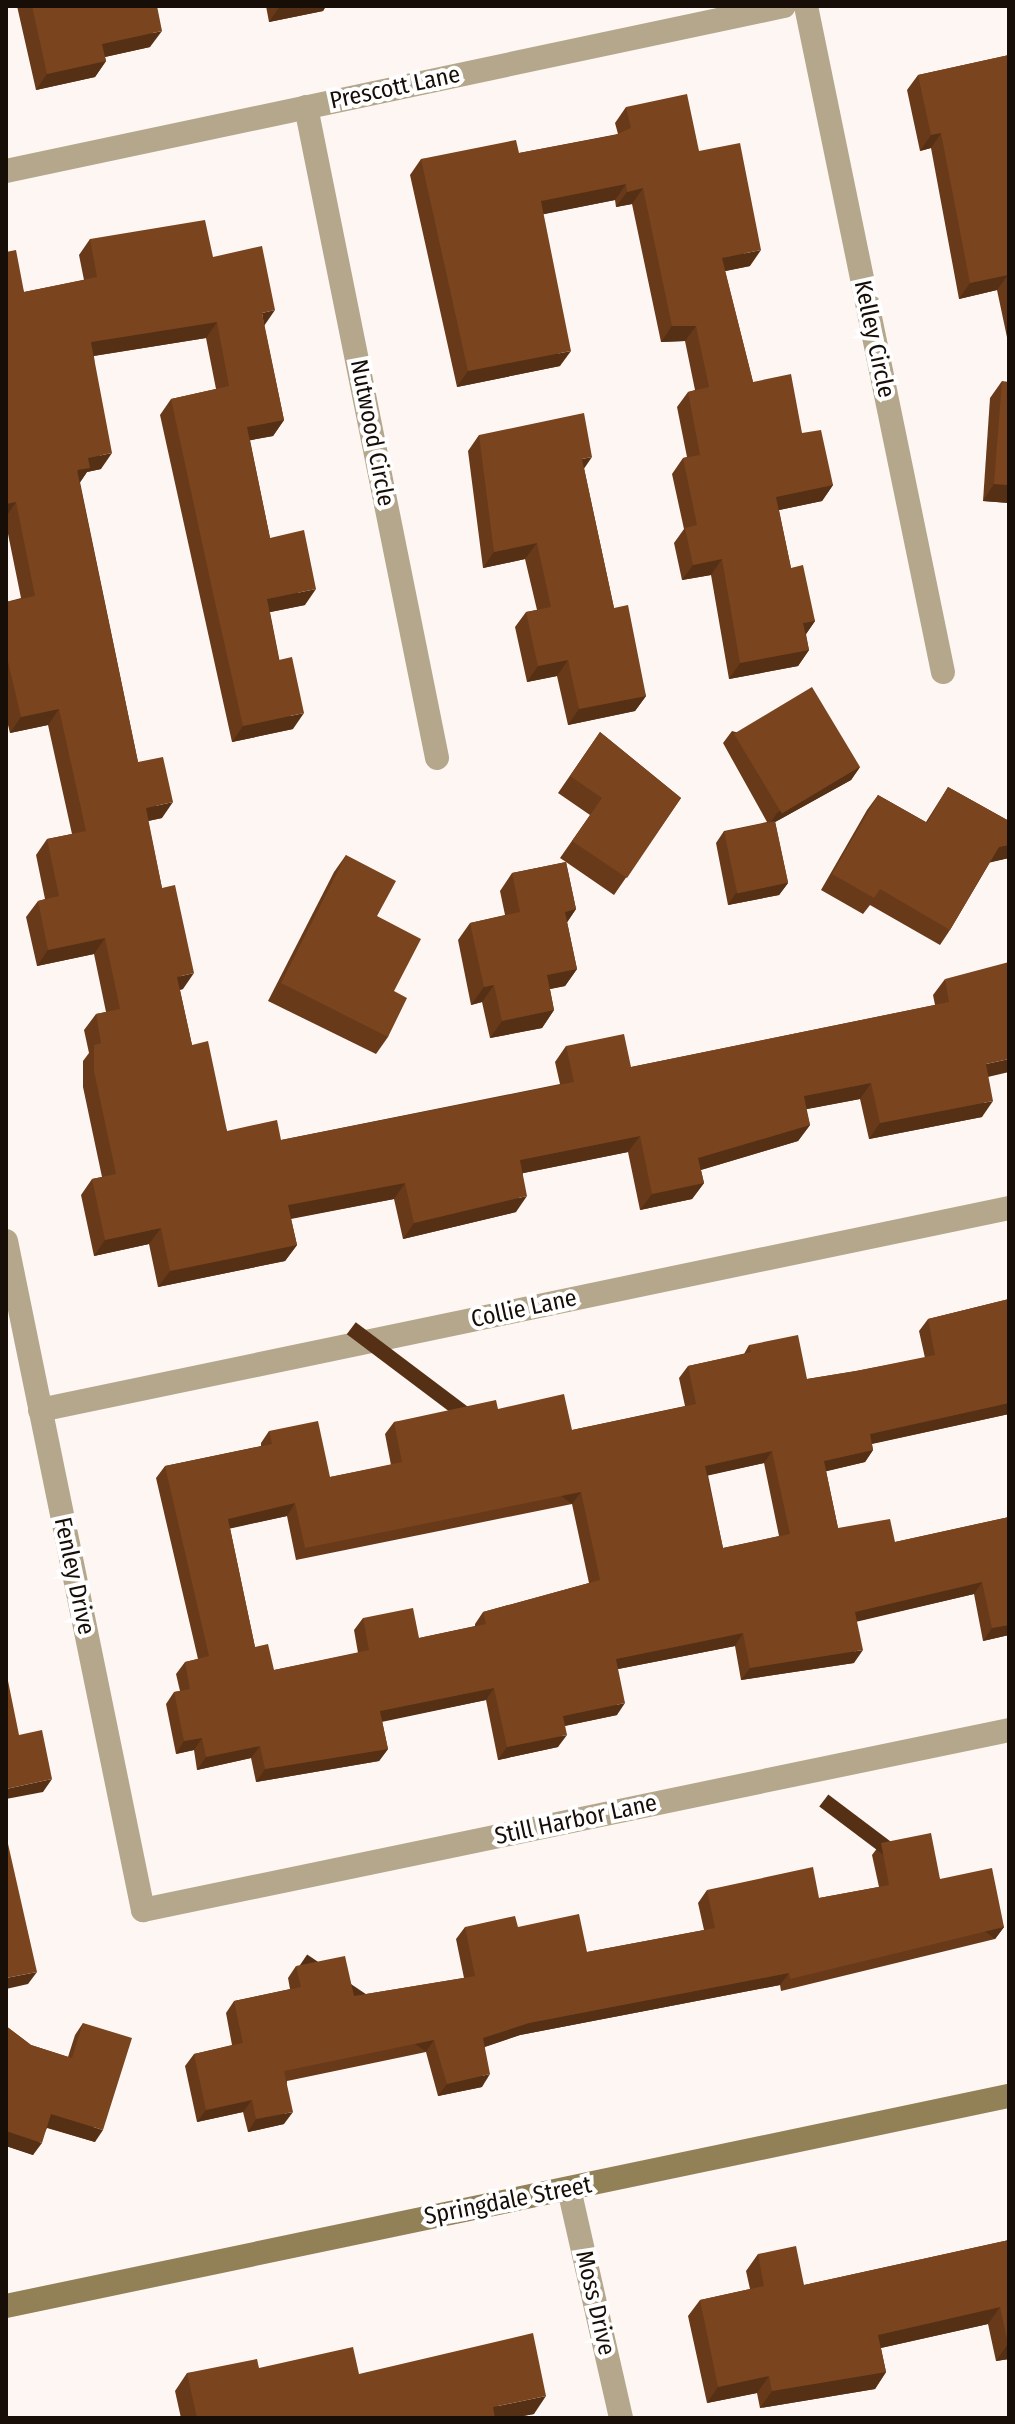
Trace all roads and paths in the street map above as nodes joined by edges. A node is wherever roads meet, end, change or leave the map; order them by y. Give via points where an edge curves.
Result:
1 (784, 6) edge
2 (806, 6) edge
3 (306, 107) junction
4 (6, 171) edge
5 (943, 672) dead end
6 (437, 758) dead end
7 (1009, 1208) edge
8 (6, 1241) edge
9 (40, 1410) junction
10 (1009, 1730) edge
11 (143, 1910) joint
12 (1009, 2096) edge
13 (569, 2189) junction
14 (6, 2306) edge
15 (621, 2418) edge

1 - 3 street, Prescott Lane
2 - 5 street, Kelley Circle
3 - 4 street, Prescott Lane
3 - 6 street, Nutwood Circle
7 - 9 street, Collie Lane
8 - 9 street, Fenley Drive
9 - 11 street, Fenley Drive
10 - 11 street, Still Harbor Lane
12 - 13 street, Springdale Street
13 - 14 street, Springdale Street
13 - 15 street, Moss Drive

